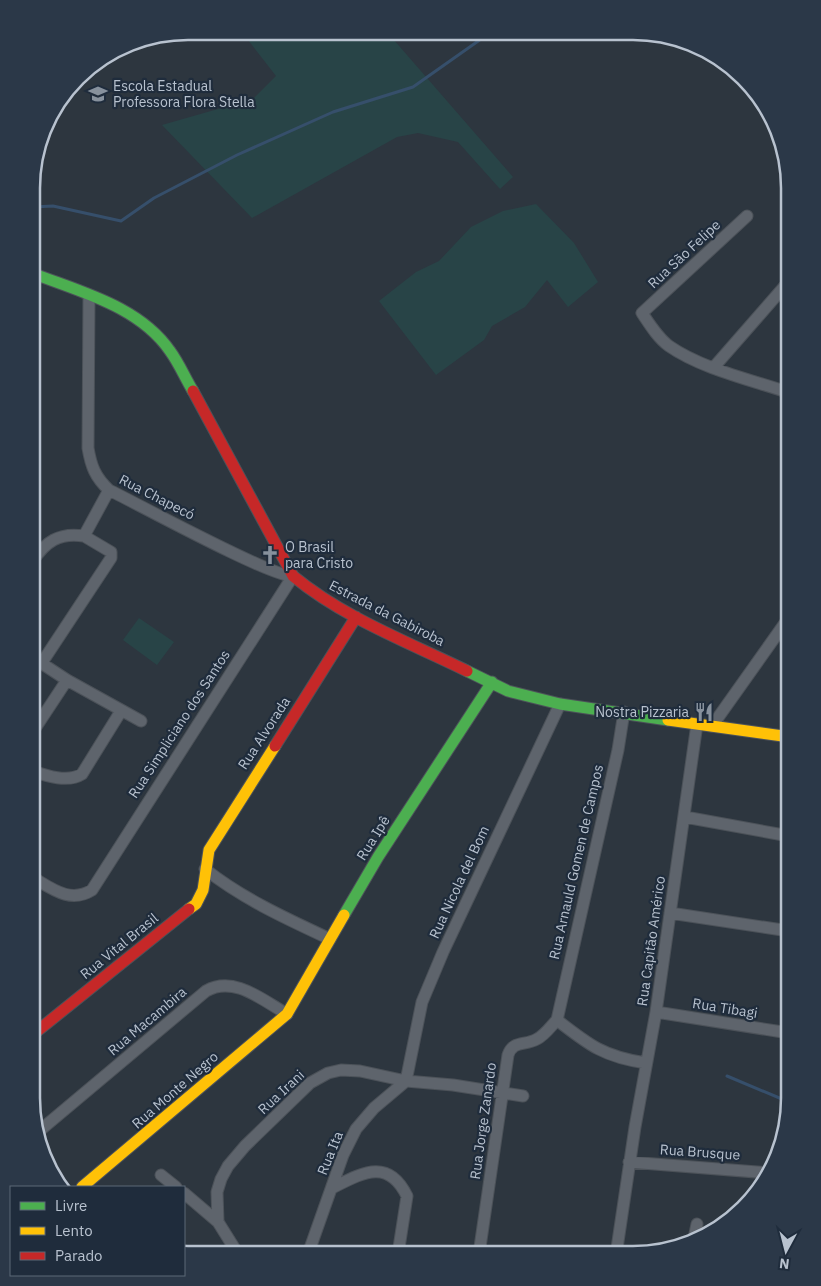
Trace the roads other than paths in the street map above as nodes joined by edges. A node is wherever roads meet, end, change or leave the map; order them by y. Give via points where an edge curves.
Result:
1 (747, 216) dead end
2 (40, 276) edge
3 (781, 290) edge
4 (89, 296) junction
5 (714, 367) junction
6 (781, 390) edge
7 (109, 490) junction
8 (84, 536) junction
9 (40, 553) edge
10 (293, 576) junction
11 (356, 617) junction
12 (781, 629) edge
13 (40, 656) edge
14 (40, 662) edge
15 (67, 680) junction
16 (492, 682) junction
17 (560, 704) junction
18 (121, 710) junction
19 (624, 712) junction
20 (40, 721) edge
21 (141, 721) dead end
22 (697, 724) junction
23 (712, 726) junction
24 (781, 736) edge
25 (40, 773) edge
26 (685, 817) junction
27 (781, 834) edge
28 (206, 869) junction
29 (40, 881) edge
30 (670, 912) junction
31 (781, 930) edge
32 (330, 939) junction
33 (656, 1012) junction
34 (287, 1014) junction
35 (557, 1020) junction
36 (40, 1029) edge
37 (781, 1032) edge
38 (646, 1063) junction
39 (406, 1081) junction
40 (503, 1094) junction
41 (523, 1096) dead end
42 (43, 1128) edge
43 (629, 1162) junction
44 (761, 1172) edge
45 (161, 1175) dead end
46 (83, 1186) edge
47 (175, 1186) edge
48 (332, 1188) junction
49 (185, 1194) edge
50 (218, 1222) junction
51 (697, 1224) dead end
52 (695, 1232) edge
53 (233, 1246) edge
54 (311, 1246) edge
55 (399, 1246) edge
56 (480, 1246) edge
57 (617, 1246) edge

1 - 5 street, Rua São Felipe via 642,314 670,346
2 - 4 street, Estrada da Gabiroba
3 - 5 street
4 - 7 street, Rua Chapecó via 88,448 91,466 98,480
4 - 10 street, Estrada da Gabiroba via 125,310 144,323 170,350
5 - 6 street
7 - 8 street
7 - 10 street, Rua Chapecó via 245,558
8 - 9 street via 63,535 50,541
8 - 13 street via 111,552 111,558
10 - 11 street, Estrada da Gabiroba via 316,594
10 - 29 street, Rua Simpliciano dos Santos via 92,890 82,896 70,896
11 - 16 street, Estrada da Gabiroba
11 - 28 street, Rua Alvorada via 224,823 209,850
12 - 23 street
14 - 15 street
15 - 18 street
15 - 20 street
16 - 17 street, Estrada da Gabiroba via 508,691
16 - 32 street, Rua Ipê via 378,858
17 - 19 street, Estrada da Gabiroba
17 - 39 street, Rua Nicola del Bom via 422,1002
18 - 21 street
18 - 25 street via 82,774 74,779
19 - 22 street, Estrada da Gabiroba
19 - 35 street, Rua Arnauld Gomen de Campos
22 - 23 street, Estrada da Gabiroba
22 - 26 street, Rua Capitão Américo
23 - 24 street, Estrada da Gabiroba
26 - 27 street
26 - 30 street, Rua Capitão Américo
28 - 32 street via 230,888
28 - 36 street, Rua Vital Brasil via 204,894 196,904
30 - 31 street
30 - 33 street, Rua Capitão Américo
32 - 34 street, Rua Ipê
33 - 37 street, Rua Tibagi
33 - 38 street, Rua Capitão Américo
34 - 42 street, Rua Macambira via 246,990 227,985 215,986
34 - 46 street, Rua Monte Negro
35 - 38 street via 608,1055
35 - 40 street, Rua Jorge Zanardo via 538,1038 519,1042 510,1049
38 - 43 street, Rua Capitão Américo
39 - 40 street, Rua Irani
39 - 48 street, Rua Ita via 374,1108 356,1130
39 - 50 street, Rua Irani via 341,1070 310,1083 228,1166 217,1192
40 - 41 street, Rua Irani
40 - 56 street, Rua Jorge Zanardo
43 - 44 street, Rua Brusque
43 - 57 street, Rua Capitão Américo
45 - 47 street
48 - 54 street, Rua Ita
48 - 55 street via 369,1171 394,1177 407,1196
49 - 50 street
50 - 53 street
51 - 52 street

